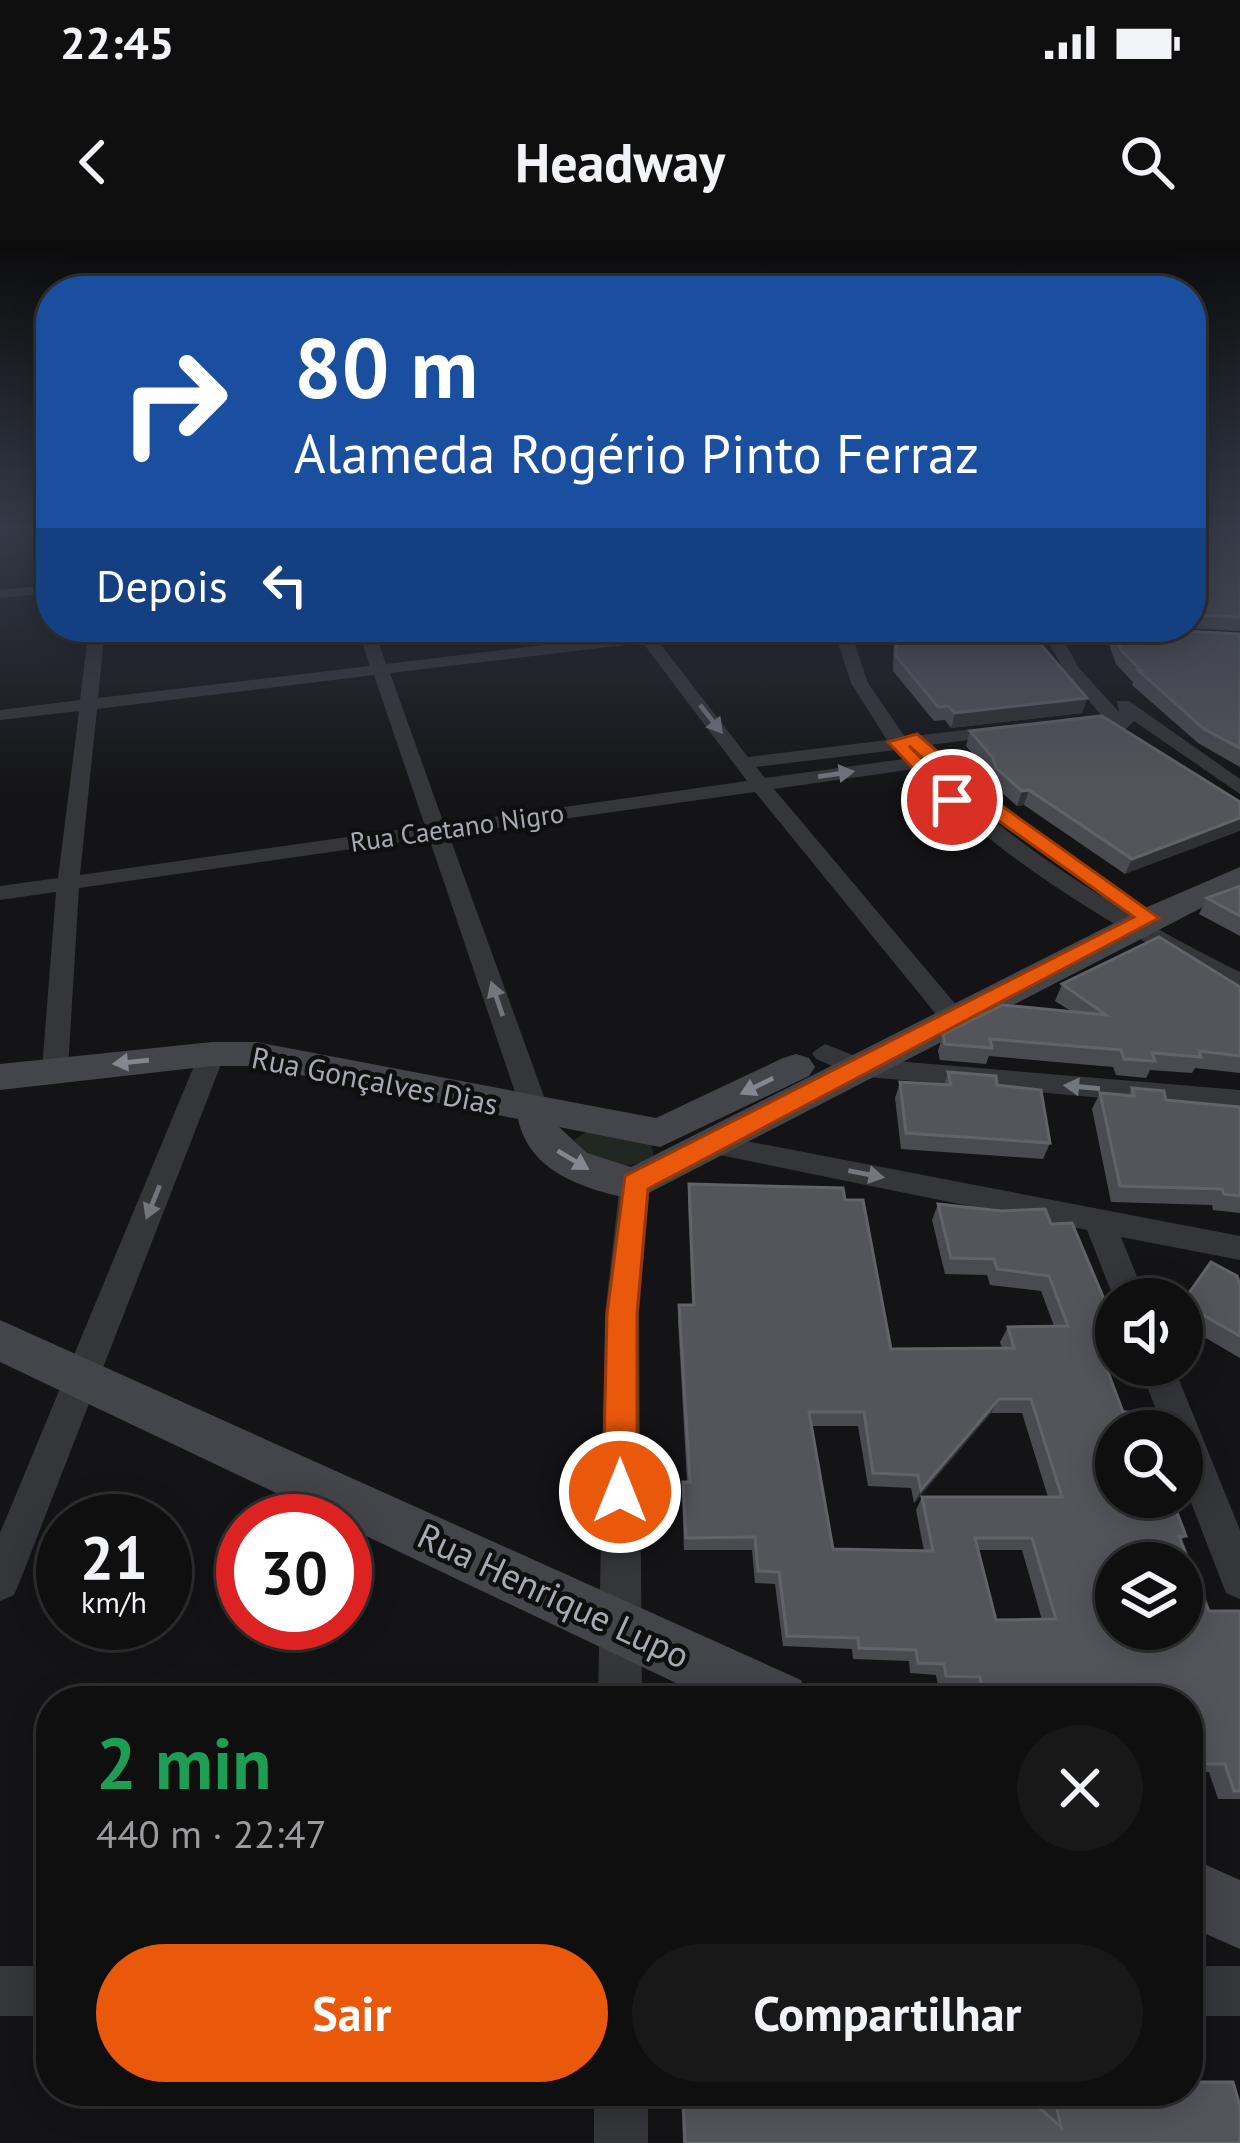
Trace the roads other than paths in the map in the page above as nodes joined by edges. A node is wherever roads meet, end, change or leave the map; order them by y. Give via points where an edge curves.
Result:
1 (95, 642) edge
2 (371, 642) edge
3 (573, 642) edge
4 (652, 642) edge
5 (846, 642) edge
6 (866, 642) edge
7 (1055, 642) edge
8 (1072, 642) edge
9 (382, 669) junction
10 (88, 704) junction
11 (0, 715) edge
12 (1136, 716) junction
13 (1114, 718) junction
14 (1048, 725) edge
15 (1027, 728) edge
16 (907, 741) junction
17 (914, 763) junction
18 (746, 764) junction
19 (759, 784) junction
20 (1240, 788) edge
21 (1240, 804) edge
22 (439, 829) junction
23 (1240, 852) edge
24 (1240, 876) edge
25 (68, 883) junction
26 (0, 893) edge
27 (1129, 916) junction
28 (1240, 965) edge
29 (1240, 982) edge
30 (945, 1010) junction
31 (212, 1054) junction
32 (841, 1060) junction
33 (55, 1070) junction
34 (0, 1077) edge
35 (1240, 1100) edge
36 (535, 1110) junction
37 (682, 1146) junction
38 (634, 1184) junction
39 (1099, 1220) junction
40 (1240, 1248) edge
41 (1122, 1278) edge
42 (0, 1340) edge
43 (84, 1377) junction
44 (1203, 1485) edge
45 (1240, 1579) edge
46 (0, 1581) edge
47 (619, 1626) junction
48 (620, 1686) edge
49 (748, 1686) edge
50 (1203, 1898) edge
51 (1240, 1916) edge
52 (0, 1991) edge
53 (36, 1991) edge
54 (1203, 1991) edge
55 (1240, 1991) edge
56 (621, 2106) edge
57 (621, 2143) edge

1 - 10 street
2 - 9 street
3 - 9 street
4 -> 18 street
5 - 16 street via 867,701
6 - 16 street
7 - 13 street
8 - 12 street
9 - 10 street
9 - 22 street
10 - 11 street
10 - 25 street
12 - 13 street
12 - 20 street
13 - 14 street
13 - 21 street
15 - 16 street
16 - 17 street
16 - 18 street
16 - 27 street
19 -> 17 street, Rua Caetano Nigro
17 - 27 street via 952,800
18 - 19 street
19 - 22 street, Rua Caetano Nigro
19 - 30 street
22 - 25 street, Rua Caetano Nigro
36 -> 22 street
23 - 27 street
24 - 27 street
25 - 26 street, Rua Caetano Nigro
25 - 33 street
27 - 28 street
27 - 29 street
27 - 30 street
30 - 32 street
31 -> 33 street, Rua Gonçalves Dias
31 - 36 street, Rua Gonçalves Dias via 256,1054
31 -> 43 street
35 -> 32 street
32 - 37 street
32 -> 37 street
33 - 34 street, Rua Gonçalves Dias
36 - 37 street, Rua Gonçalves Dias
36 -> 38 street, Rua Gonçalves Dias via 544,1140 559,1153
37 - 38 street
37 -> 39 street
38 - 47 street via 622,1314
39 - 40 street
39 - 41 street
42 - 43 street, Rua Henrique Lupo
43 - 46 street
43 - 47 street, Rua Henrique Lupo
44 - 45 street
47 - 48 street
47 - 49 street, Rua Henrique Lupo
50 - 51 street
52 - 53 street
54 - 55 street
56 - 57 street

